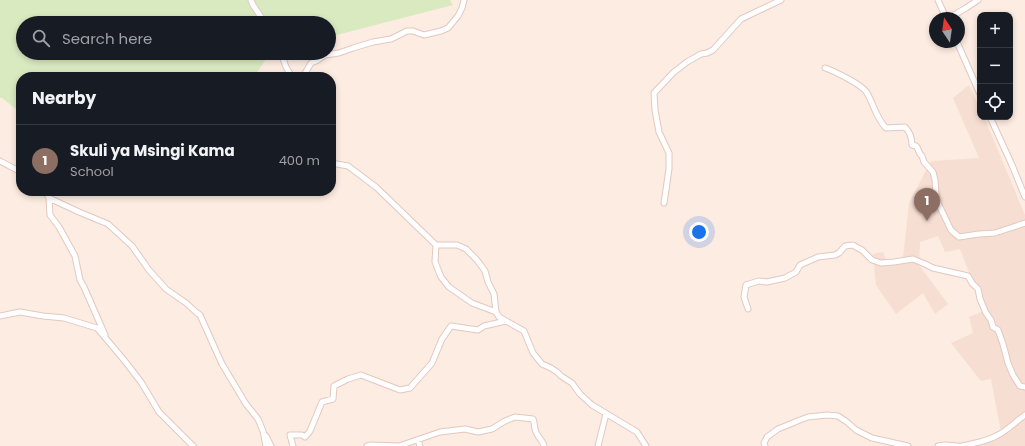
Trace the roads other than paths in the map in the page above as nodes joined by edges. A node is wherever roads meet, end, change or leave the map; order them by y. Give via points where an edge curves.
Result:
1 (251, 0) edge
2 (464, 0) edge
3 (782, 0) edge
4 (938, 0) edge
5 (978, 0) edge
6 (945, 12) edge
7 (959, 12) edge
8 (260, 16) edge
9 (960, 48) edge
10 (336, 53) edge
11 (284, 60) edge
12 (318, 60) edge
13 (825, 68) dead end
14 (289, 72) edge
15 (306, 72) edge
16 (977, 87) edge
17 (991, 120) edge
18 (0, 161) edge
19 (336, 164) edge
20 (16, 169) edge
21 (1025, 197) edge
22 (49, 198) joint
23 (664, 202) dead end
24 (1025, 223) edge
25 (436, 245) junction
26 (748, 309) dead end
27 (496, 312) junction
28 (0, 316) edge
29 (506, 321) junction
30 (107, 339) junction
31 (1025, 387) edge
32 (606, 414) junction
33 (1025, 415) edge
34 (263, 431) junction
35 (418, 440) junction
36 (193, 446) edge
37 (266, 446) edge
38 (270, 446) edge
39 (293, 446) edge
40 (367, 446) edge
41 (420, 446) edge
42 (544, 446) edge
43 (598, 446) edge
44 (646, 446) edge
45 (765, 446) edge
46 (906, 446) edge
47 (938, 446) edge
48 (944, 446) edge
49 (958, 446) edge
50 (962, 446) edge

1 - 8 street
2 - 10 street via 460,12 448,28 424,35 407,31 391,39
3 - 23 street via 741,19 712,50 701,54 674,72 654,93 659,132 669,153
4 - 6 street
5 - 7 street
9 - 16 street
11 - 14 street
12 - 15 street via 311,63
13 - 24 street via 867,91 881,123 886,128 907,129 912,145 917,147 924,162 933,172 938,203 951,230 959,237 995,233
17 - 21 street
18 - 20 street
19 - 25 street via 348,166 376,187
22 - 30 street via 50,216 75,256 80,280
22 - 34 street via 108,224 132,246 166,289 200,315 222,364
25 - 27 street via 436,262 441,277 449,287 472,303
25 - 27 street via 457,245 478,260 494,294
26 - 31 street via 744,297 746,285 785,278 796,272 800,265 818,257 835,255 845,246 853,245 872,260 881,263 913,259 933,268 968,276 978,289 993,327 998,330 1013,375 1020,386
27 - 29 street
28 - 30 street via 20,312 64,318 97,328
29 - 32 street via 524,332 533,353 542,364 572,383 592,405
29 - 39 street via 478,330 451,326 432,363 410,388 400,390 361,375 334,386 333,399 322,402 306,437 290,435
30 - 36 street via 141,382 159,412
32 - 43 street
32 - 44 street via 637,432
33 - 50 street via 995,437
34 - 37 street
34 - 38 street
35 - 40 street via 399,446
35 - 41 street
35 - 42 street via 440,432 478,432 492,429 515,417 533,420
45 - 46 street via 767,437 778,429 800,420 827,415 838,416 872,438
47 - 48 street
48 - 49 street

